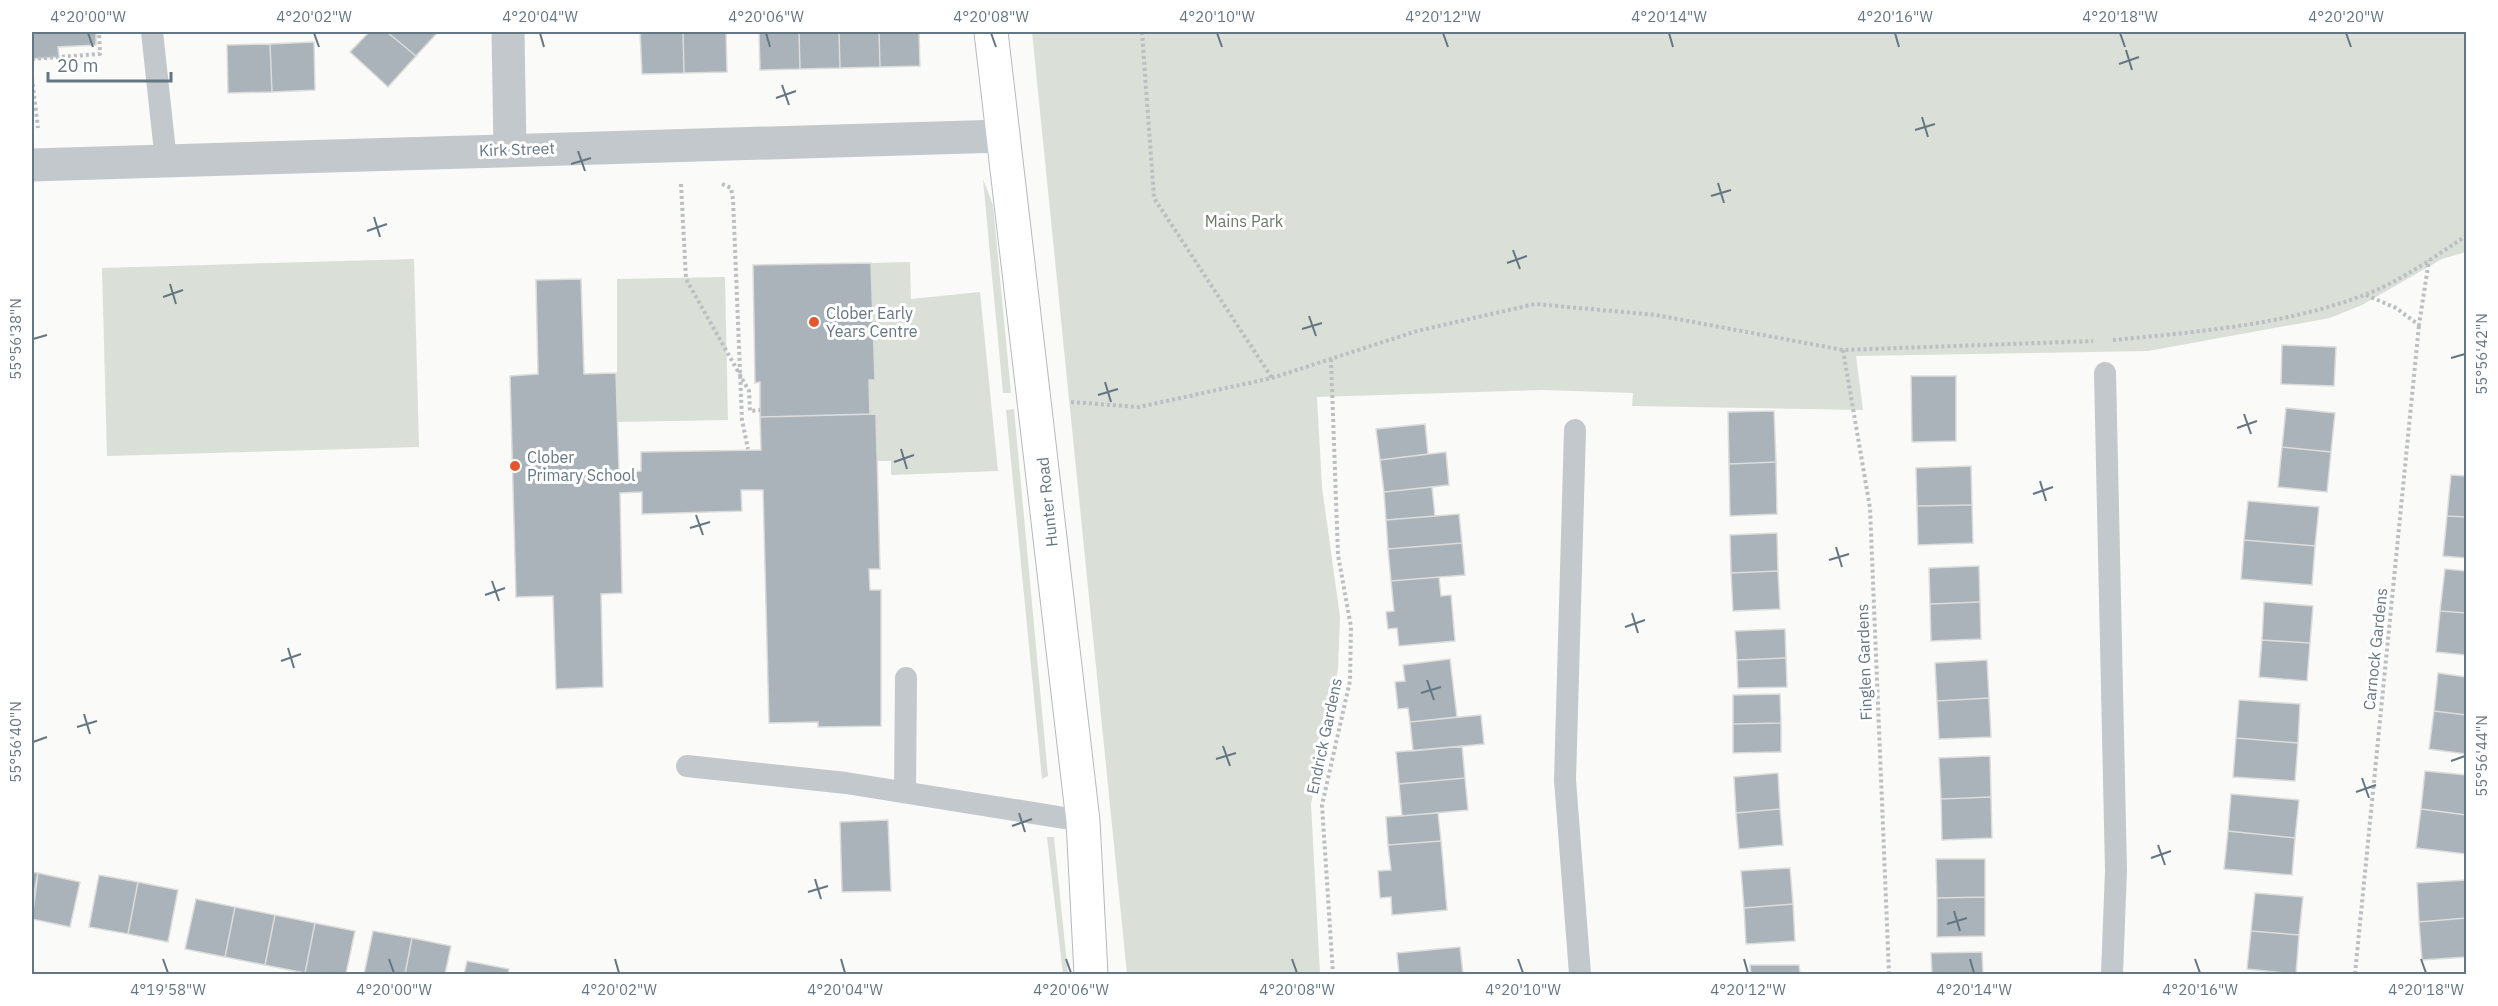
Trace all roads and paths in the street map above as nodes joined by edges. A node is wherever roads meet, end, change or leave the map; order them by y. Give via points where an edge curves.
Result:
1 (99, 32) edge
2 (152, 32) edge
3 (508, 32) edge
4 (992, 32) edge
5 (1142, 32) edge
6 (32, 59) edge
7 (32, 78) edge
8 (34, 104) dead end
9 (1002, 136) junction
10 (510, 150) junction
11 (166, 161) junction
12 (32, 165) edge
13 (680, 191) dead end
14 (734, 199) dead end
15 (2466, 236) edge
16 (2429, 260) junction
17 (2365, 295) junction
18 (2420, 325) junction
19 (1843, 350) junction
20 (1331, 358) junction
21 (2105, 373) dead end
22 (740, 375) junction
23 (1272, 378) junction
24 (1036, 400) junction
25 (760, 410) dead end
26 (1575, 430) dead end
27 (748, 449) dead end
28 (906, 678) dead end
29 (687, 766) dead end
30 (905, 792) junction
31 (1083, 821) junction
32 (1091, 975) edge
33 (1333, 975) edge
34 (1580, 975) edge
35 (1889, 975) edge
36 (2112, 975) edge
37 (2355, 975) edge

1 - 6 path via 100,54
2 - 11 lane
3 - 10 street
4 - 9 street, Hunter Road
5 - 23 path via 1154,198
7 - 8 path
9 - 10 street, Kirk Street
9 - 24 street, Hunter Road
10 - 11 street, Kirk Street
11 - 12 street, Kirk Street
13 - 22 path via 686,279
14 - 22 path
15 - 16 path
16 - 17 path
16 - 18 path, Carnock Gardens
17 - 18 path via 2396,308
17 - 19 path via 2307,312 2197,332 2102,341
18 - 37 path, Carnock Gardens
19 - 20 path via 1656,315 1535,304 1417,331
19 - 35 path, Finglen Gardens via 1870,508
20 - 23 path
20 - 33 path, Endrick Gardens via 1338,555 1351,627 1350,681 1322,805
21 - 36 lane via 2116,870
22 - 25 path via 749,391 750,411
22 - 27 path
23 - 24 path via 1138,407
24 - 31 street, Hunter Road
26 - 34 lane via 1565,780
28 - 30 lane
29 - 30 lane
30 - 31 lane
31 - 32 street, Hunter Road

